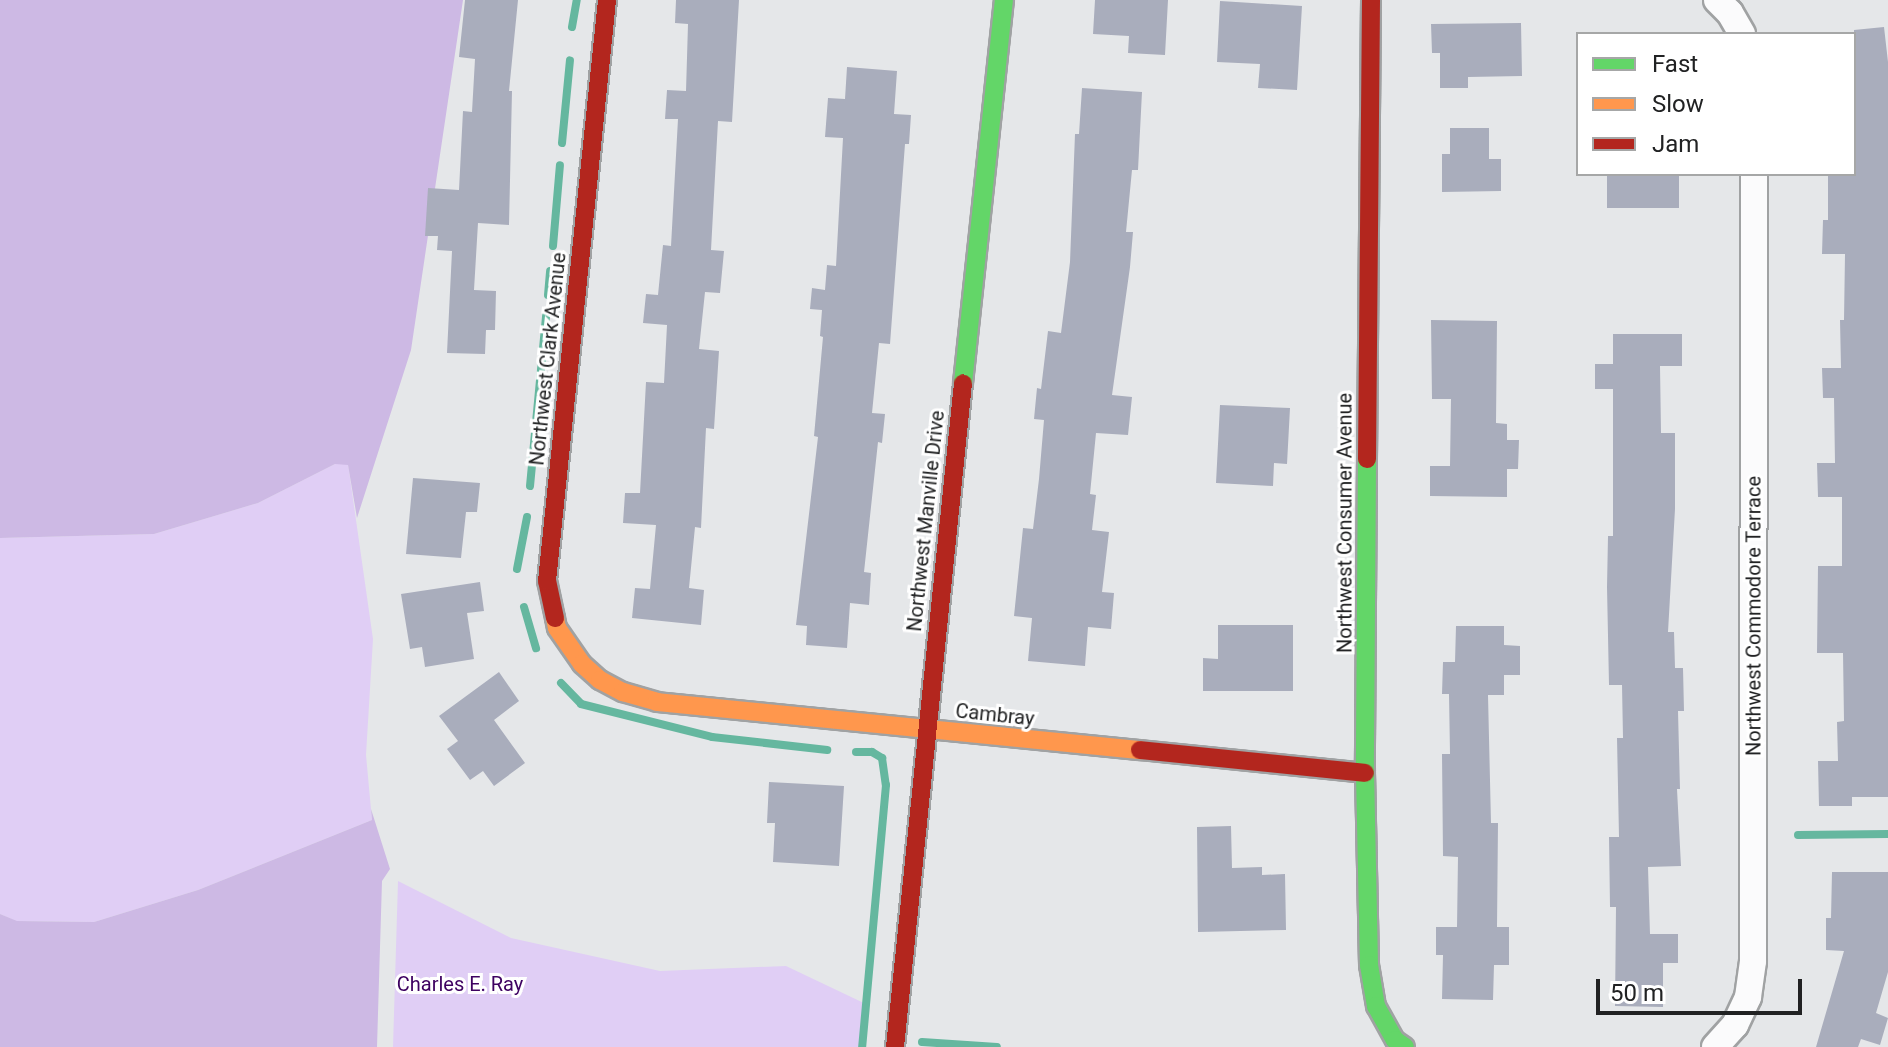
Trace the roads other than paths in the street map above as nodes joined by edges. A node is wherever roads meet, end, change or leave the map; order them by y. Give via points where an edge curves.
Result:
1 (607, 0) edge
2 (1004, 0) edge
3 (1371, 0) edge
4 (1717, 0) edge
5 (1741, 32) edge
6 (1754, 176) edge
7 (623, 692) joint
8 (925, 730) junction
9 (1365, 773) junction
10 (1400, 1043) edge
11 (895, 1047) edge
12 (1715, 1047) edge

1 - 7 street, Northwest Clark Avenue via 547,581 566,644 600,680
2 - 8 street, Northwest Manville Drive
3 - 9 street, Northwest Consumer Avenue
4 - 5 street
6 - 12 street, Northwest Commodore Terrace via 1753,961 1748,997 1735,1025
7 - 8 street, Cambray via 657,702
8 - 9 street, Cambray
8 - 11 street, Northwest Manville Drive
9 - 10 street, Northwest Consumer Avenue via 1369,965 1376,1006

